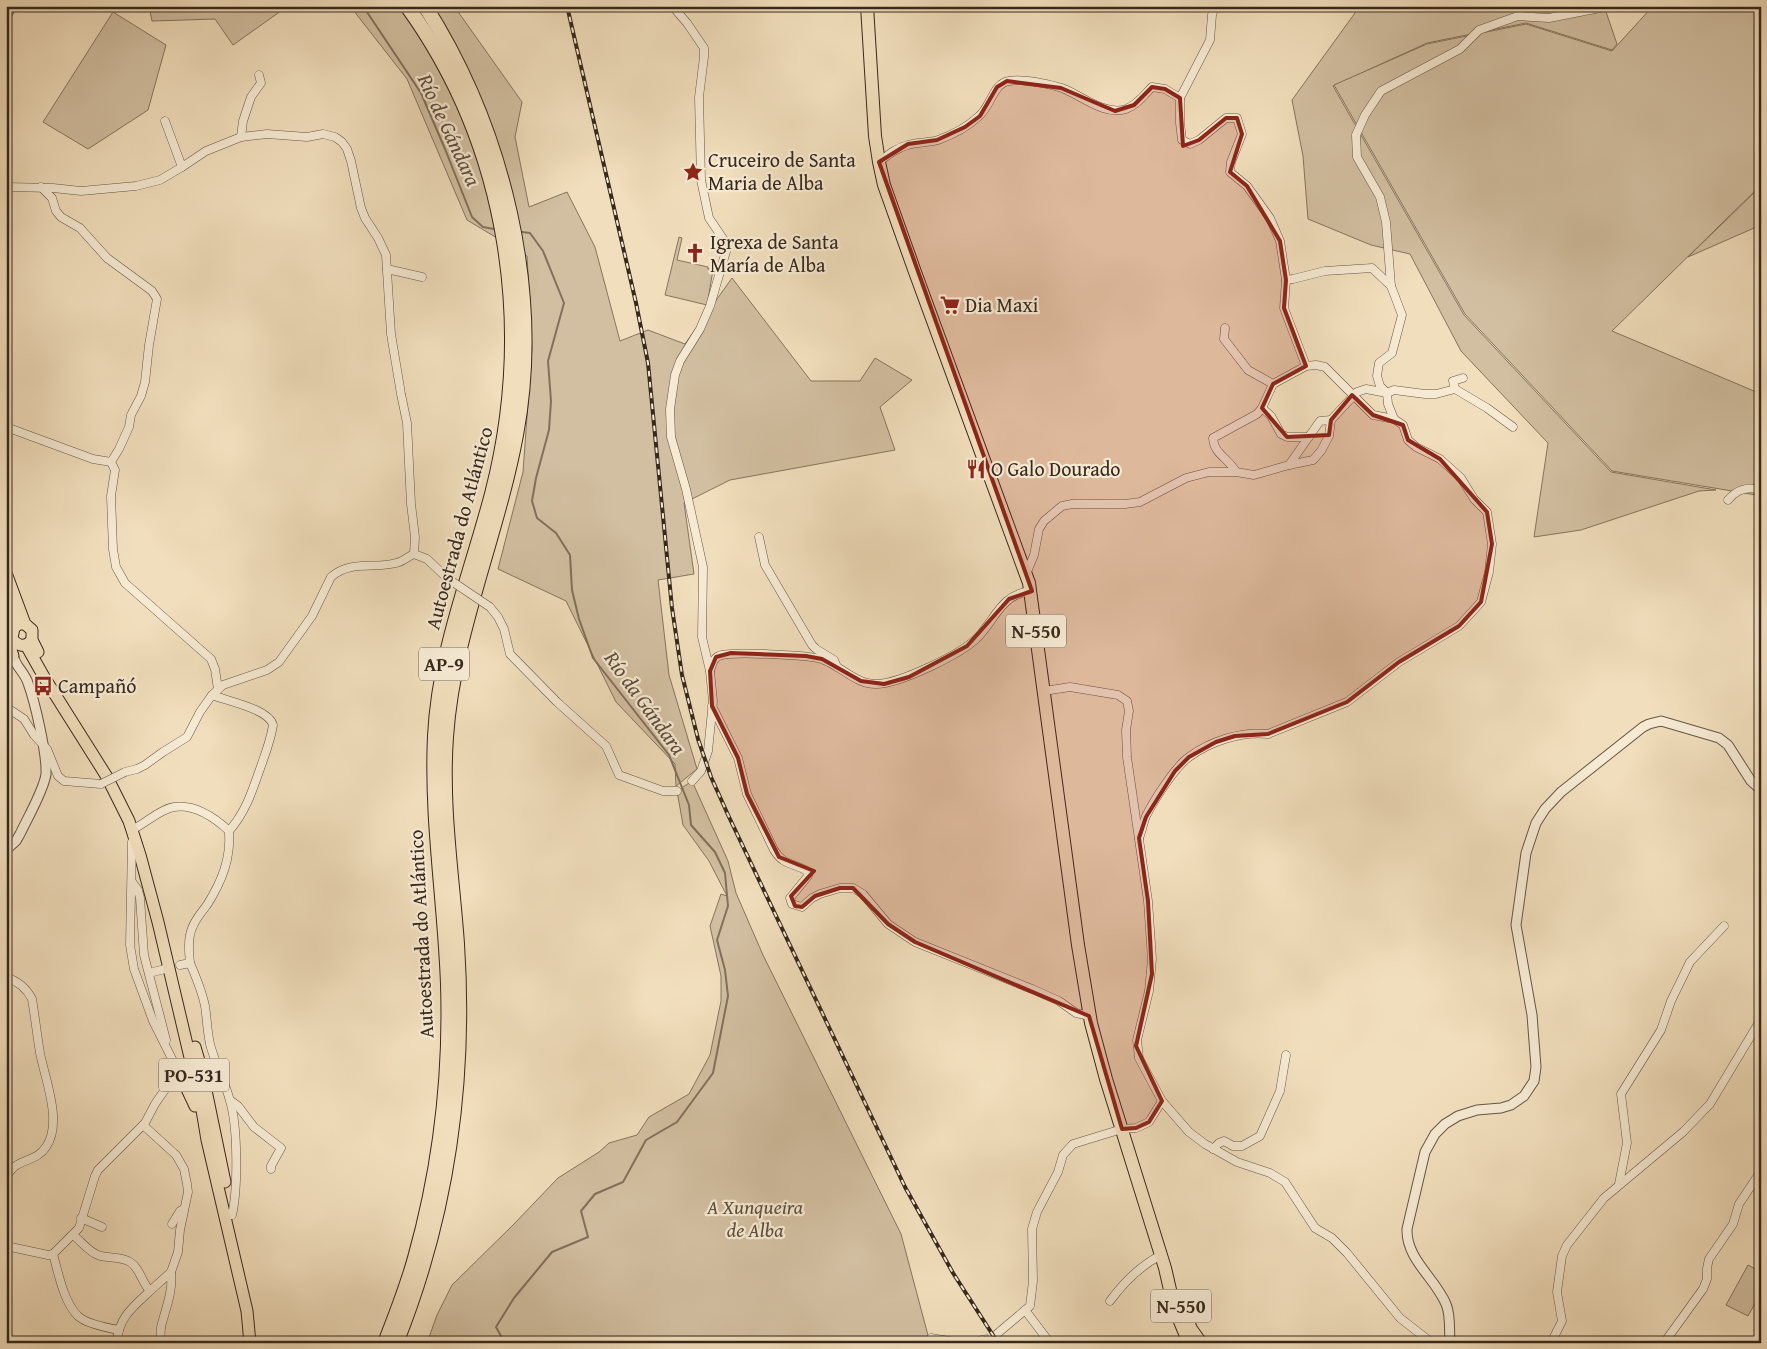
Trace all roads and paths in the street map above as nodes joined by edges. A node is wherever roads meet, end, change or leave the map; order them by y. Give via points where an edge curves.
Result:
1 (10, 6) edge
2 (407, 6) edge
3 (425, 6) edge
4 (867, 6) edge
5 (1215, 6) edge
6 (1610, 6) edge
7 (674, 7) edge
8 (1596, 8) edge
9 (6, 14) edge
10 (259, 75) dead end
11 (1180, 98) junction
12 (164, 121) dead end
13 (241, 137) junction
14 (878, 162) junction
15 (182, 168) junction
16 (6, 187) edge
17 (41, 187) junction
18 (387, 269) junction
19 (422, 277) dead end
20 (1286, 280) junction
21 (1391, 286) junction
22 (1225, 328) dead end
23 (1306, 366) junction
24 (1464, 378) dead end
25 (1273, 384) junction
26 (1455, 389) junction
27 (1386, 393) junction
28 (1352, 395) junction
29 (1262, 408) junction
30 (1394, 419) junction
31 (1331, 420) junction
32 (6, 427) edge
33 (1513, 427) dead end
34 (1309, 437) junction
35 (111, 462) junction
36 (1289, 465) junction
37 (1236, 472) junction
38 (1761, 490) edge
39 (1728, 500) dead end
40 (759, 537) dead end
41 (414, 554) junction
42 (6, 573) edge
43 (1026, 574) junction
44 (8, 592) edge
45 (1030, 592) junction
46 (20, 625) junction
47 (23, 642) junction
48 (13, 656) joint
49 (837, 667) junction
50 (710, 671) junction
51 (1044, 691) junction
52 (215, 692) junction
53 (712, 706) junction
54 (6, 707) edge
55 (42, 743) junction
56 (692, 781) dead end
57 (1761, 790) edge
58 (677, 792) dead end
59 (134, 830) junction
60 (230, 831) junction
61 (1139, 838) junction
62 (6, 850) edge
63 (132, 882) junction
64 (1724, 926) dead end
65 (190, 963) junction
66 (180, 965) dead end
67 (165, 969) dead end
68 (149, 973) junction
69 (6, 977) edge
70 (1090, 1016) junction
71 (1761, 1019) edge
72 (193, 1040) junction
73 (169, 1054) junction
74 (1286, 1055) dead end
75 (177, 1072) junction
76 (191, 1086) junction
77 (231, 1101) junction
78 (1162, 1101) junction
79 (198, 1105) junction
80 (143, 1125) junction
81 (1122, 1129) junction
82 (1213, 1149) junction
83 (220, 1154) junction
84 (271, 1169) dead end
85 (1761, 1171) edge
86 (6, 1176) edge
87 (1619, 1184) junction
88 (6, 1209) edge
89 (184, 1210) junction
90 (232, 1215) junction
91 (81, 1218) junction
92 (172, 1224) dead end
93 (102, 1228) dead end
94 (73, 1235) junction
95 (6, 1248) edge
96 (53, 1254) junction
97 (1163, 1261) junction
98 (170, 1272) junction
99 (150, 1291) junction
100 (1110, 1301) dead end
101 (1025, 1310) junction
102 (119, 1330) junction
103 (998, 1333) tunnel mouth
104 (931, 1338) edge
105 (1186, 1339) edge
106 (117, 1341) dead end
107 (160, 1343) edge
108 (250, 1343) edge
109 (256, 1343) edge
110 (385, 1343) edge
111 (396, 1343) edge
112 (960, 1343) edge
113 (1050, 1343) edge
114 (1201, 1343) edge
115 (1432, 1343) edge
116 (1450, 1343) edge
117 (1551, 1343) edge
118 (1664, 1343) edge

1 - 9 main road
2 - 110 highway, Autoestrada do Atlántico / AP-9 via 450,75 474,130 498,210 509,271 513,322 509,410 502,450 450,640 437,714 435,820 448,992 443,1118 429,1202 415,1257
3 - 111 highway, Autoestrada do Atlántico / AP-9 via 470,90 502,180 516,243 525,340 516,435 452,684 445,780 460,1009 455,1106 440,1201
4 - 14 highway, N-550
5 - 11 street via 1210,40
6 - 8 street
7 - 50 street via 704,48 699,96 701,180 709,218 726,243 710,306 675,375 670,409 671,436 702,567 702,637
8 - 21 street via 1549,18 1518,16 1479,30 1460,48 1381,92 1364,115 1356,134 1357,157 1380,197 1386,222
10 - 13 street via 261,82 251,97
11 - 14 street via 1165,89 1152,87 1134,105 1115,111 1061,88 1007,81 997,87 980,116 965,127 937,140 908,144
11 - 20 street via 1182,140 1190,144 1226,118 1237,118 1242,134 1230,172 1246,186 1270,218 1280,241
12 - 15 street
13 - 15 street via 206,150
13 - 18 street via 323,134 342,142 347,149 361,208 386,255
14 - 43 highway, N-550
15 - 17 street via 160,180 136,186 81,191
16 - 17 street
17 - 35 street via 52,198 61,217 80,228 107,258 152,291 157,299 145,382
18 - 19 street
18 - 41 street via 391,334 407,423
20 - 21 street via 1325,271 1372,268
20 - 23 street via 1284,308
21 - 27 street via 1402,315 1392,352 1379,363 1377,376
22 - 25 street via 1224,338 1248,370
23 - 25 street
23 - 28 street via 1325,368
24 - 26 street via 1453,381
25 - 29 street
26 - 27 street via 1431,394 1394,390
26 - 33 street
27 - 28 street via 1366,389
27 - 30 street
28 - 30 street via 1373,415
28 - 31 street
29 - 34 street via 1271,416 1281,434
29 - 37 street via 1257,414 1213,438 1213,446
30 - 61 street via 1403,425 1408,440 1440,459 1461,478 1487,512 1492,544 1481,602 1459,626 1399,662 1348,702 1268,734 1258,732 1216,742 1189,757 1175,771 1146,817
31 - 34 street via 1320,421
31 - 36 street via 1329,436 1313,460
32 - 35 street via 93,459
34 - 36 street
35 - 52 street via 115,470 111,496 116,567 125,583 211,659 215,668
36 - 37 street via 1254,476
37 - 43 street via 1209,472 1186,478 1140,502 1062,506 1039,529
38 - 39 street via 1746,488 1733,493
40 - 49 street via 765,565 780,592 812,645 832,658
41 - 52 street via 398,563 346,568 336,573 312,616 279,662 267,670 223,685
41 - 58 street, bridge via 427,559 447,578 490,608 498,617 514,658 556,702 606,746 619,775 663,791
42 - 46 main road, PO-531
43 - 45 highway, N-550
44 - 46 main road via 11,611
45 - 49 street via 1016,594 1009,599 968,646 909,677 874,684 861,681
45 - 51 highway, N-550
46 - 47 main road via 12,631
46 - 47 main road, PO-531 via 32,630
47 - 48 main road via 10,647
47 - 59 main road, PO-531 via 107,777
48 - 55 street via 28,682
49 - 50 street via 822,659 806,656 731,653 716,657
50 - 53 street
51 - 61 street via 1070,687 1118,695 1127,701 1127,757
51 - 70 highway, N-550 via 1076,935
52 - 55 street, bridge via 200,712 188,737 145,765 100,784 64,781 58,776
52 - 60 street via 255,710 269,718 273,725 254,788
53 - 56 street via 708,751 701,771
53 - 70 street via 738,758 748,794 778,857 807,871 806,880 792,896 792,904 802,907 820,894 853,888 863,894 888,924 915,942 1032,989 1076,1013
54 - 55 street via 24,720
55 - 62 street via 44,781 20,834
57 - 116 street via 1750,781 1724,741 1656,722 1643,728 1561,792 1540,816 1526,853 1516,925 1532,1015 1534,1082 1524,1096 1511,1104 1458,1116 1435,1134 1425,1152 1407,1229 1412,1252 1447,1308
59 - 60 street via 174,807 210,815
59 - 63 street
59 - 72 main road, PO-531 via 145,849
59 - 76 main road, PO-531 via 158,922
60 - 65 street via 224,873 189,936
61 - 78 street via 1148,901 1152,966 1136,1046
63 - 68 street via 140,898 144,955
63 - 73 street via 130,945 134,969
64 - 87 street via 1690,962 1670,1001 1661,1030 1621,1094 1627,1143
65 - 66 street
65 - 77 street via 205,1005 216,1066
67 - 68 street
68 - 73 street
69 - 86 street via 20,985 32,999 53,1121 46,1147 30,1160 16,1165
70 - 81 highway, N-550
71 - 87 street via 1710,1104 1683,1132
72 - 79 main road via 203,1097
72 - 83 main road, PO-531
73 - 75 street
74 - 82 street via 1280,1091 1260,1136 1242,1146 1224,1142
75 - 76 street
75 - 80 street
76 - 79 main road, PO-531
77 - 84 street via 254,1127 280,1148
77 - 90 street via 236,1181
78 - 81 street via 1149,1122 1136,1128
78 - 82 street via 1188,1132
79 - 83 main road via 206,1108 210,1130
79 - 108 main road, PO-531 via 245,1302
80 - 89 street via 173,1152 184,1169 188,1192
80 - 91 street via 98,1170
81 - 97 highway, N-550
81 - 101 street via 1073,1144 1064,1155 1032,1229 1034,1281 1030,1306
82 - 115 street via 1237,1162 1270,1172 1286,1182 1315,1228 1332,1238 1400,1318
83 - 90 main road, PO-531
85 - 118 street via 1739,1204 1733,1224 1707,1263 1703,1289
87 - 117 street via 1604,1198 1564,1250 1557,1292 1562,1321
88 - 95 street
89 - 92 street
89 - 98 street via 178,1252
90 - 109 main road, PO-531 via 250,1296
91 - 93 street
91 - 94 street
94 - 96 street
94 - 99 street via 99,1256 131,1262
95 - 96 street
96 - 102 street via 64,1294 79,1318
97 - 100 street via 1147,1263
97 - 105 highway, N-550
97 - 114 highway, N-550 via 1191,1329
98 - 99 street
98 - 107 street via 172,1279
99 - 102 street via 128,1311
101 - 103 street
101 - 113 street
102 - 106 street
104 - 112 street

